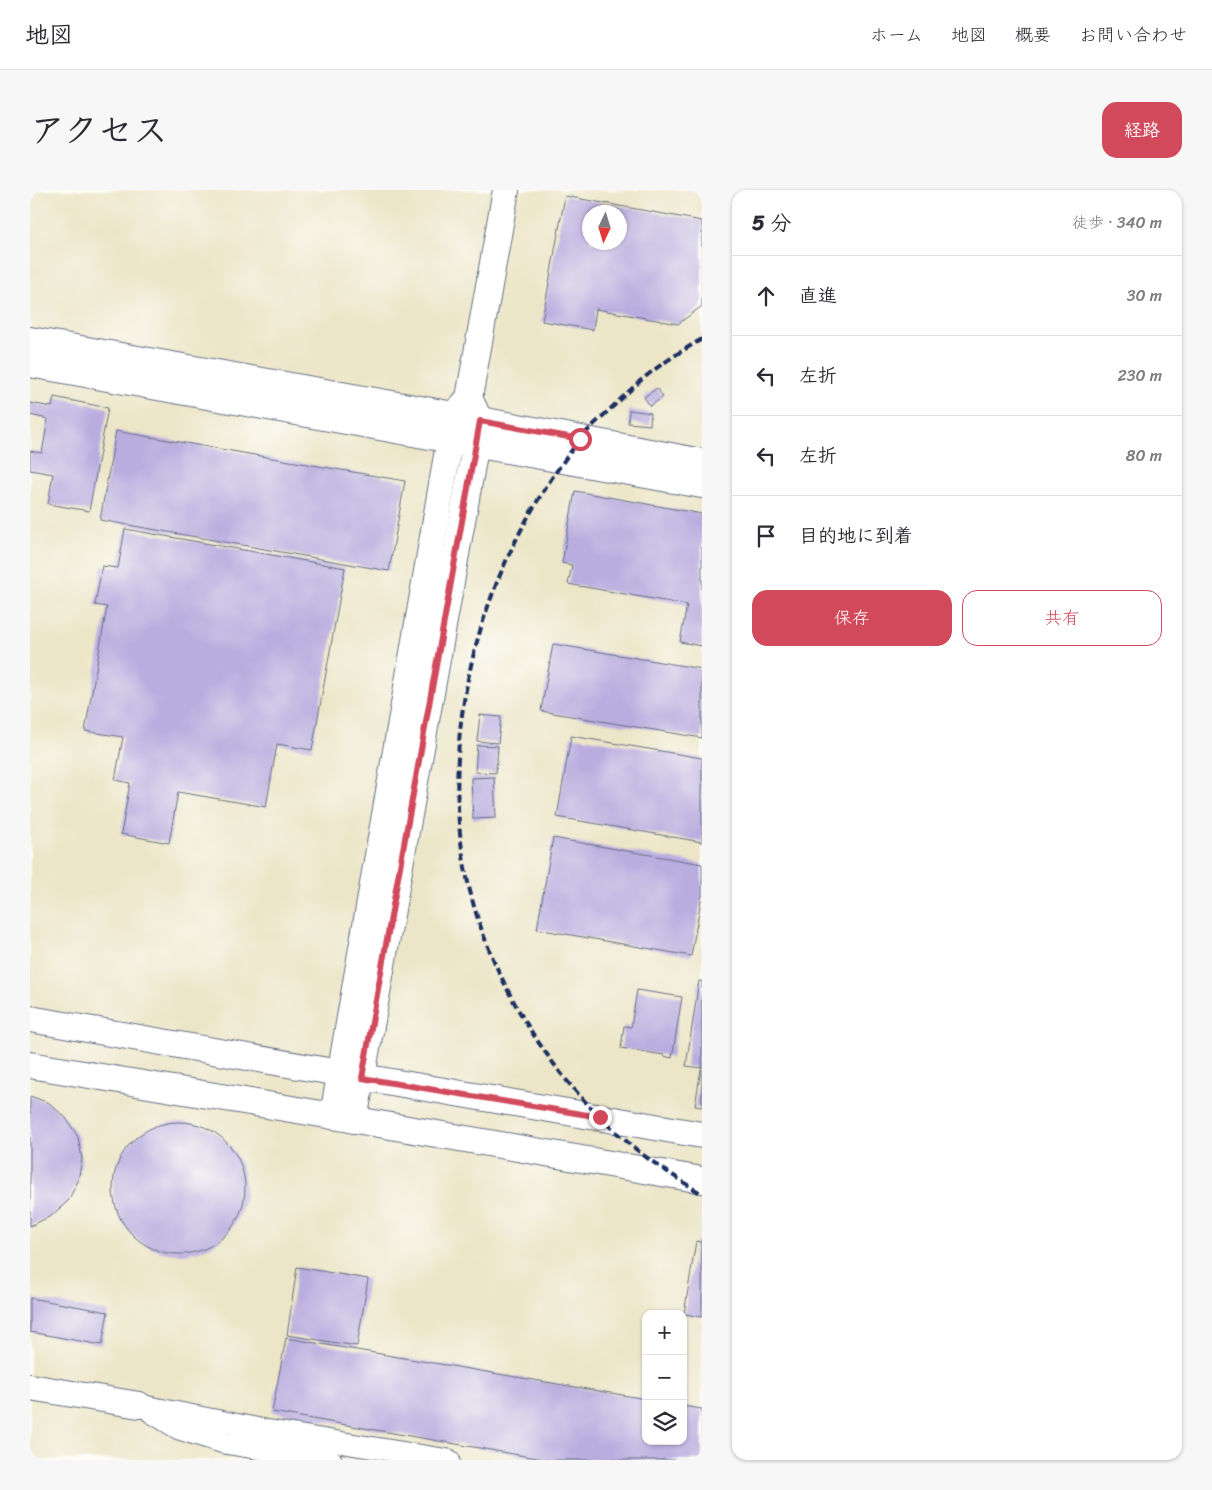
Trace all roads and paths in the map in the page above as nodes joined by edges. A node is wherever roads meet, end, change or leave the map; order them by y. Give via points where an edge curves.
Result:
1 (506, 190) edge
2 (30, 340) edge
3 (30, 364) edge
4 (458, 418) junction
5 (478, 433) junction
6 (702, 462) edge
7 (702, 485) edge
8 (30, 1019) edge
9 (30, 1065) edge
10 (351, 1075) junction
11 (344, 1118) junction
12 (702, 1135) edge
13 (702, 1180) edge
14 (30, 1387) edge
15 (139, 1405) junction
16 (331, 1460) edge
17 (449, 1460) edge

1 - 4 street
2 - 4 street
3 - 4 street
4 - 5 street
4 - 5 street
4 - 10 street
5 - 6 street
5 - 7 street
5 - 10 street
8 - 10 street
9 - 11 street
10 - 11 street
10 - 12 street
11 - 13 street
14 - 15 street
15 - 16 street via 179,1429 224,1443
15 - 17 street via 265,1430

